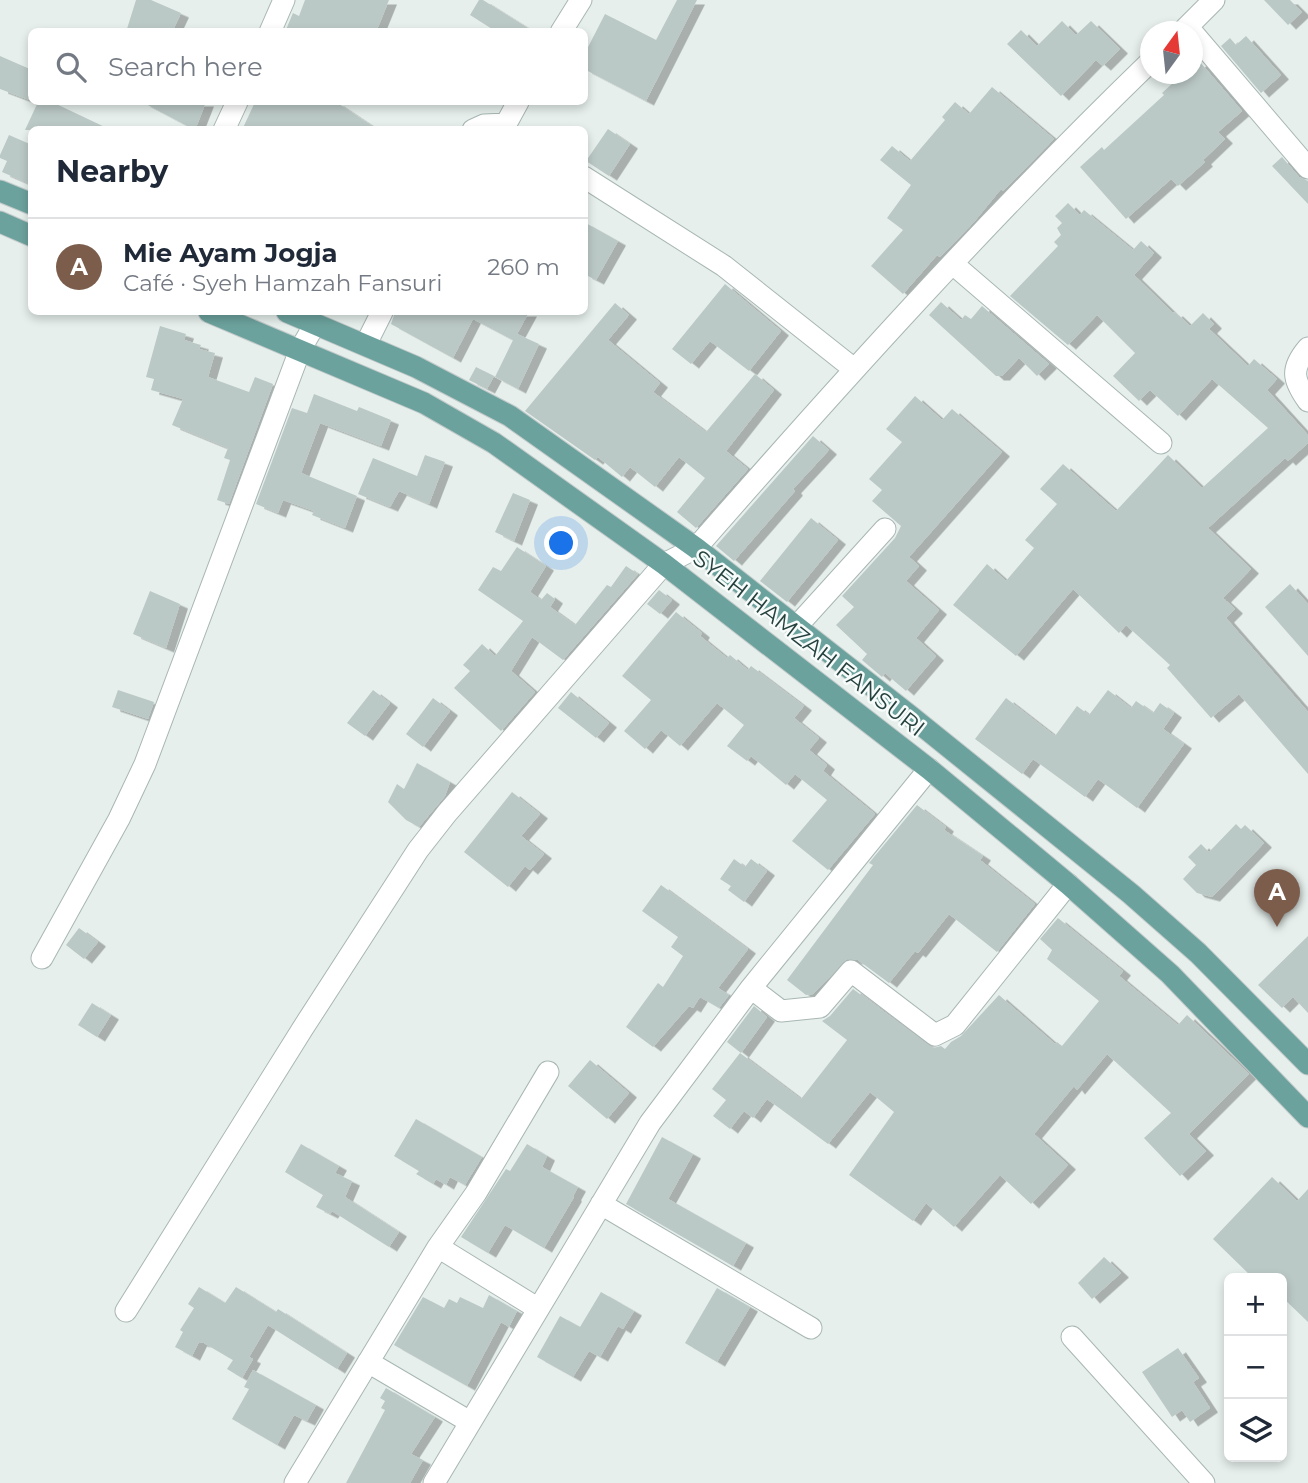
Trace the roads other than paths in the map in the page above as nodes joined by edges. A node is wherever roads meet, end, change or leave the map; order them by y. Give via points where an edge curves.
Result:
1 (285, 0) edge
2 (581, 0) edge
3 (1214, 0) edge
4 (1196, 21) edge
5 (272, 28) edge
6 (564, 28) edge
7 (1203, 47) edge
8 (1140, 72) edge
9 (236, 105) edge
10 (517, 105) edge
11 (226, 126) edge
12 (508, 126) edge
13 (1308, 168) edge
14 (588, 180) edge
15 (0, 191) edge
16 (28, 202) edge
17 (0, 222) edge
18 (28, 234) edge
19 (953, 264) junction
20 (216, 315) edge
21 (294, 315) edge
22 (380, 315) edge
23 (315, 324) junction
24 (366, 344) junction
25 (1308, 348) edge
26 (300, 350) junction
27 (854, 369) junction
28 (1308, 401) edge
29 (1161, 443) dead end
30 (885, 528) dead end
31 (696, 548) junction
32 (664, 564) junction
33 (797, 626) junction
34 (929, 769) junction
35 (1068, 884) junction
36 (41, 958) dead end
37 (751, 988) junction
38 (1308, 1064) edge
39 (548, 1072) dead end
40 (1308, 1117) edge
41 (601, 1204) junction
42 (438, 1247) junction
43 (537, 1308) junction
44 (126, 1311) dead end
45 (811, 1328) dead end
46 (1072, 1337) dead end
47 (368, 1362) junction
48 (470, 1422) junction
49 (295, 1483) edge
50 (434, 1483) edge
51 (1203, 1483) edge

1 - 5 street
2 - 6 street
3 - 4 street
7 - 13 street
8 - 19 street
9 - 11 street
10 - 12 street
14 - 27 street via 724,265
15 - 16 main road
17 - 18 main road
19 - 27 street
19 - 29 street
20 - 26 main road, SYEH HAMZAH FANSURI
21 - 23 main road, SYEH HAMZAH FANSURI
22 - 24 street
23 - 24 main road, SYEH HAMZAH FANSURI
23 - 26 street
24 - 31 main road, SYEH HAMZAH FANSURI via 510,416
25 - 28 street via 1295,372 1295,383
26 - 32 main road, SYEH HAMZAH FANSURI via 424,403 494,443
26 - 36 street via 145,764
27 - 31 street
30 - 33 street
31 - 32 street
31 - 33 main road, SYEH HAMZAH FANSURI
32 - 34 main road, SYEH HAMZAH FANSURI
32 - 44 street via 418,850
33 - 38 main road, SYEH HAMZAH FANSURI via 1131,894 1198,953
34 - 35 main road, SYEH HAMZAH FANSURI
34 - 37 street
35 - 37 street via 955,1025 935,1035 851,971 820,1007 781,1011
35 - 40 main road, SYEH HAMZAH FANSURI via 1170,974
37 - 41 street via 650,1123
39 - 42 street
41 - 43 street
41 - 45 street
42 - 43 street
42 - 47 street
43 - 48 street
46 - 51 street
47 - 48 street
47 - 49 street
48 - 50 street

